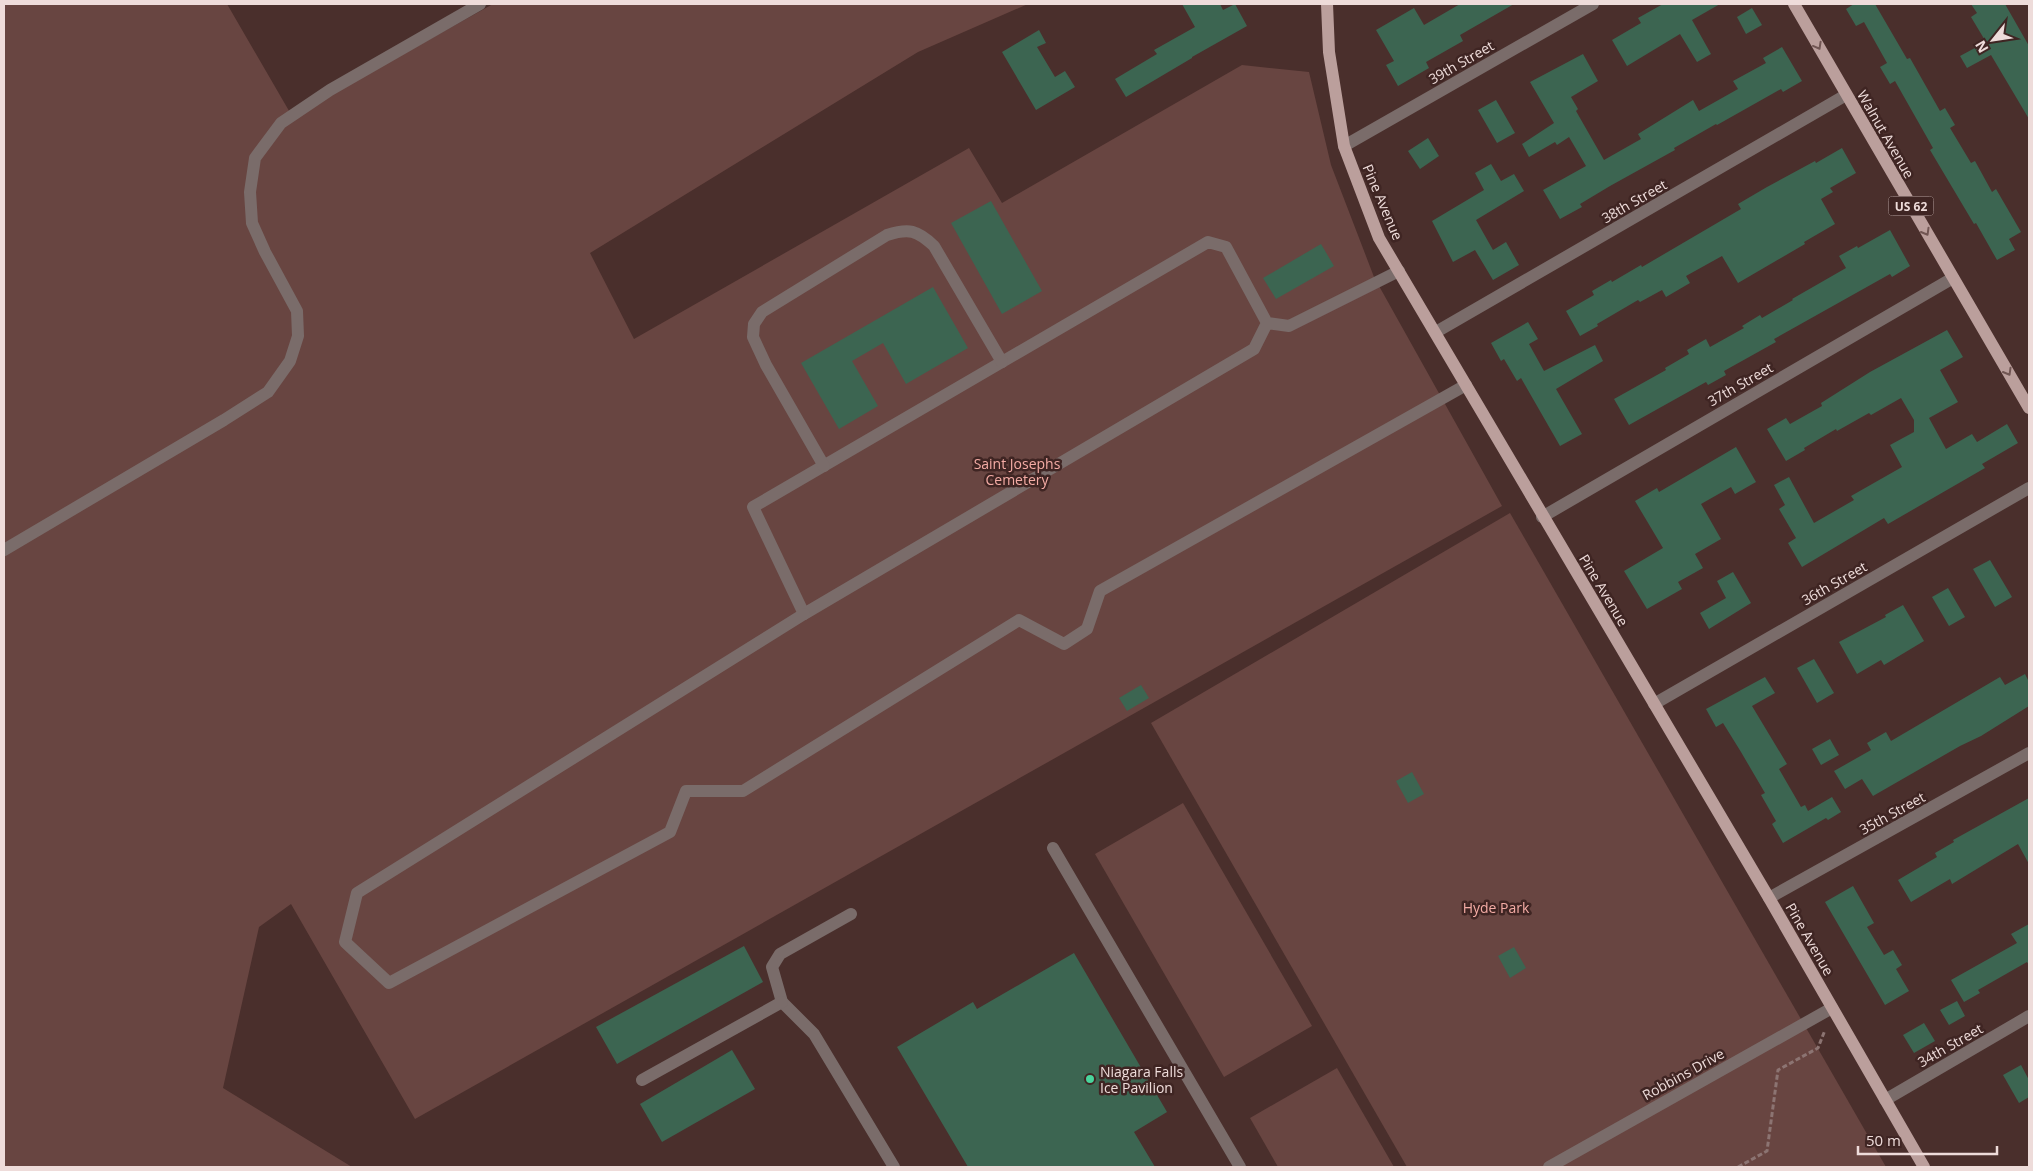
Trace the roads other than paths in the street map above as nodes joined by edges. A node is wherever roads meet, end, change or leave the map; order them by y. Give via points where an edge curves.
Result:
1 (480, 4) edge
2 (1327, 4) edge
3 (1593, 4) edge
4 (1794, 4) edge
5 (1846, 96) junction
6 (1344, 146) junction
7 (1399, 271) junction
8 (1953, 278) junction
9 (1267, 323) junction
10 (1436, 332) junction
11 (1002, 362) junction
12 (1466, 385) junction
13 (2029, 408) edge
14 (824, 466) junction
15 (2029, 488) edge
16 (1542, 517) junction
17 (4, 550) edge
18 (804, 614) junction
19 (1654, 704) junction
20 (2029, 753) edge
21 (1053, 848) dead end
22 (1769, 898) junction
23 (851, 914) dead end
24 (782, 1002) junction
25 (1832, 1008) junction
26 (2029, 1016) edge
27 (642, 1080) dead end
28 (1885, 1100) junction
29 (894, 1167) edge
30 (1240, 1167) edge
31 (1549, 1167) edge
32 (1924, 1167) edge

1 - 17 street via 330,90 281,123 255,158 250,192 252,222 297,311 298,336 290,361 268,392
2 - 6 main road, Pine Avenue via 1329,52
3 - 6 street, 39th Street
4 -> 5 main road, Walnut Avenue / US 62
5 -> 8 main road, Walnut Avenue / US 62
5 - 10 street, 38th Street
6 - 7 main road, Pine Avenue via 1379,238
7 - 9 street via 1289,326
7 - 10 main road, Pine Avenue
8 -> 13 main road, Walnut Avenue / US 62
8 - 16 street, 37th Street
9 - 11 street via 1226,247 1208,242
9 - 18 street via 1254,349
10 - 12 main road, Pine Avenue
11 - 14 street
11 - 14 street via 934,246 921,234 904,230 887,235 762,312 754,324 753,337 766,366
12 - 16 main road, Pine Avenue
12 - 18 street via 1100,591 1087,629 1064,644 1019,620 743,791 686,791 670,832 388,983 345,942 357,893
14 - 18 street via 752,507
15 - 19 street, 36th Street
16 - 19 main road, Pine Avenue
19 - 22 main road, Pine Avenue
20 - 22 street, 35th Street
21 - 30 street
22 - 25 main road, Pine Avenue
23 - 24 street via 780,954 772,967
24 - 27 street
24 - 29 street via 814,1034
25 - 28 main road, Pine Avenue
25 - 31 street, Robbins Drive
26 - 28 street, 34th Street
28 - 32 main road, Pine Avenue

